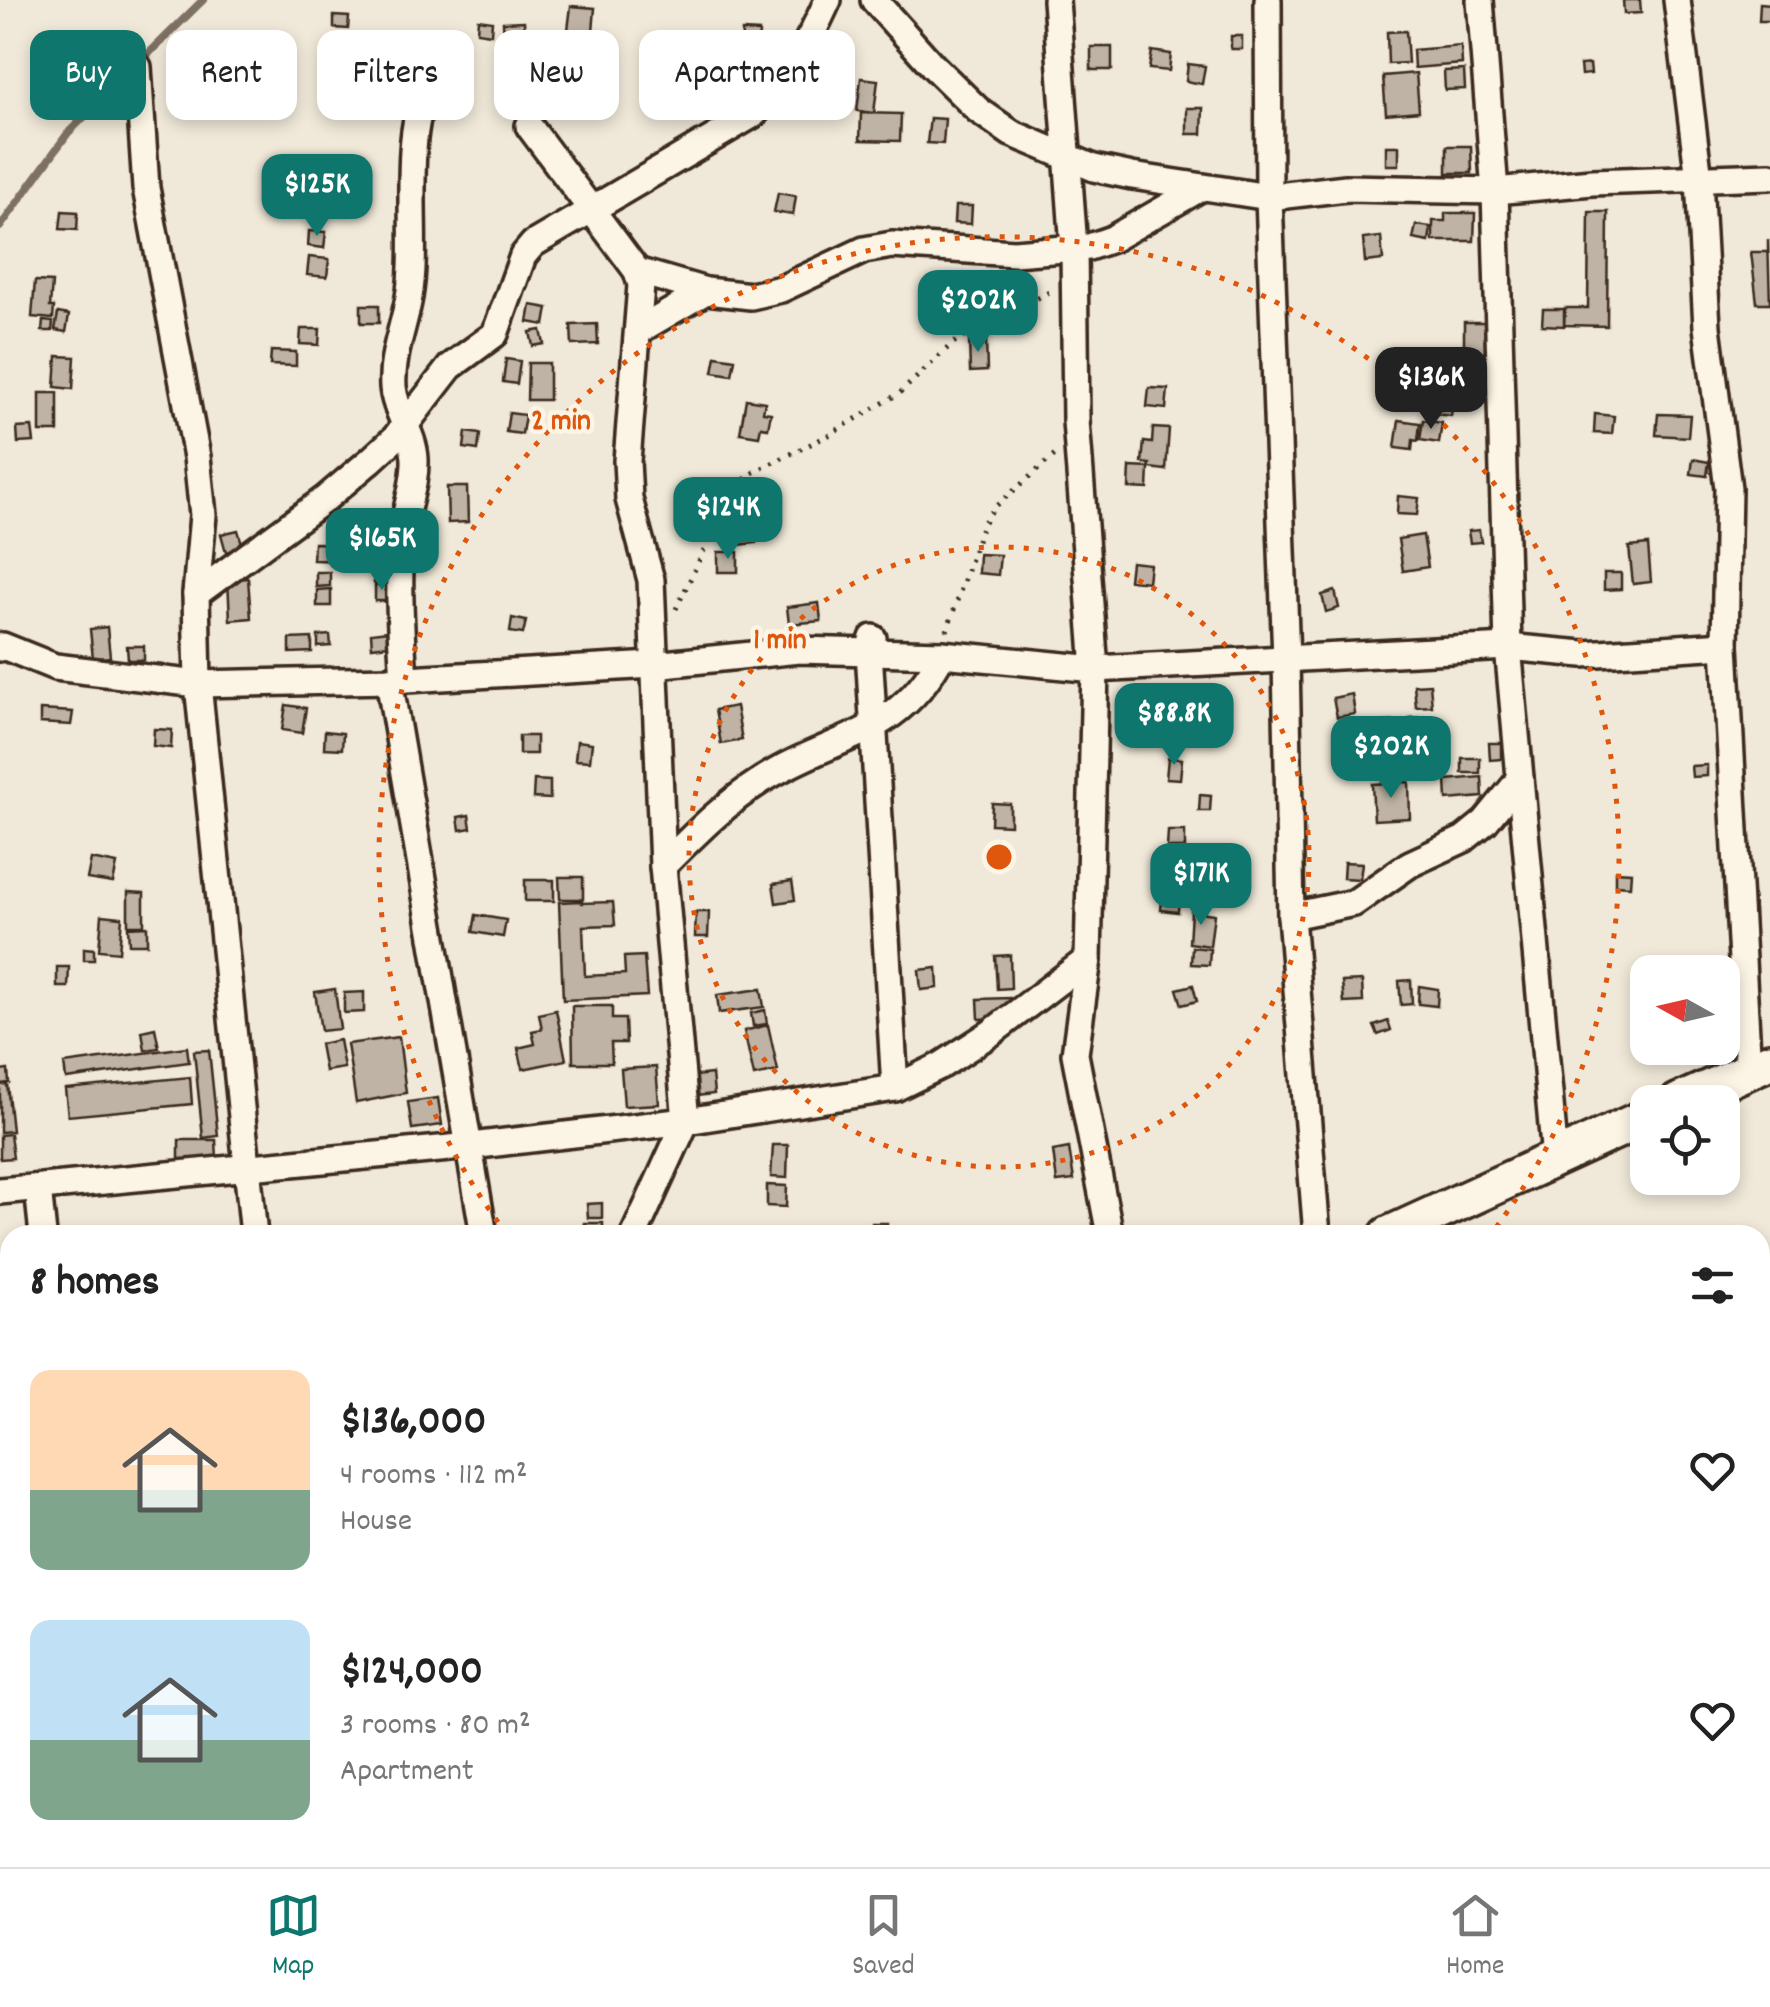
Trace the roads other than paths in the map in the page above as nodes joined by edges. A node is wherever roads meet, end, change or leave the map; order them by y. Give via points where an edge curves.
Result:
1 (828, 0) edge
2 (874, 0) edge
3 (1056, 0) edge
4 (1268, 0) edge
5 (1480, 0) edge
6 (1677, 0) edge
7 (142, 120) edge
8 (418, 120) edge
9 (529, 126) dead end
10 (1066, 157) junction
11 (1770, 176) edge
12 (1699, 179) junction
13 (1198, 189) junction
14 (1495, 192) junction
15 (1269, 198) junction
16 (594, 210) junction
17 (1074, 248) junction
18 (637, 271) junction
19 (706, 292) junction
20 (638, 332) junction
21 (405, 425) junction
22 (196, 594) junction
23 (1, 644) edge
24 (871, 644) junction
25 (1726, 645) junction
26 (1508, 647) junction
27 (942, 654) junction
28 (654, 657) junction
29 (1286, 660) junction
30 (1095, 669) junction
31 (396, 680) junction
32 (198, 684) junction
33 (874, 728) junction
34 (1520, 780) junction
35 (662, 866) junction
36 (1291, 916) junction
37 (1088, 959) junction
38 (1759, 1066) edge
39 (1716, 1085) edge
40 (895, 1088) junction
41 (686, 1122) junction
42 (1630, 1124) edge
43 (470, 1146) junction
44 (1555, 1158) junction
45 (246, 1168) junction
46 (38, 1188) junction
47 (0, 1191) edge
48 (42, 1225) edge
49 (253, 1225) edge
50 (482, 1225) edge
51 (639, 1225) edge
52 (1108, 1225) edge
53 (1316, 1225) edge
54 (1410, 1225) edge

1 - 16 street via 801,58 754,114
2 - 10 street via 978,110 1011,134
3 - 10 street
4 - 15 street
5 - 14 street
6 - 12 street
7 - 22 street via 146,188 198,458 203,515
8 - 21 street via 413,264 392,372
9 - 16 street
10 - 13 street
10 - 17 street
11 - 12 street
12 - 14 street
12 - 25 street via 1707,327 1728,488
13 - 15 street
13 - 17 street via 1112,239
14 - 15 street via 1346,188
14 - 26 street
15 - 29 street
16 - 18 street
16 - 21 street via 522,256 495,334 450,366
17 - 19 street via 1014,253 892,245 864,250 781,290 750,296
17 - 30 street via 1076,421
18 - 19 street
18 - 20 street
19 - 20 street
20 - 28 street via 628,499 650,580
21 - 22 street via 325,499
21 - 31 street via 415,459 401,544
22 - 32 street
23 - 32 street via 55,666
24 - 27 street
24 - 28 street
24 - 33 street
25 - 26 street via 1583,654
25 - 38 street
26 - 29 street
26 - 34 street
27 - 30 street
27 - 33 street via 915,695
28 - 31 street
28 - 35 street
29 - 30 street
29 - 36 street
30 - 37 street
31 - 32 street
31 - 43 street
32 - 45 street
33 - 35 street via 807,755 727,803
33 - 40 street
34 - 36 street via 1464,840 1410,864 1354,903
34 - 44 street
35 - 41 street
36 - 53 street
37 - 40 street via 942,1066
37 - 52 street via 1075,1054
38 - 39 main road
40 - 41 street
41 - 43 street
41 - 51 street
42 - 44 main road
43 - 45 street
43 - 50 street
44 - 54 main road
45 - 46 street
45 - 49 street
46 - 47 street
46 - 48 street

